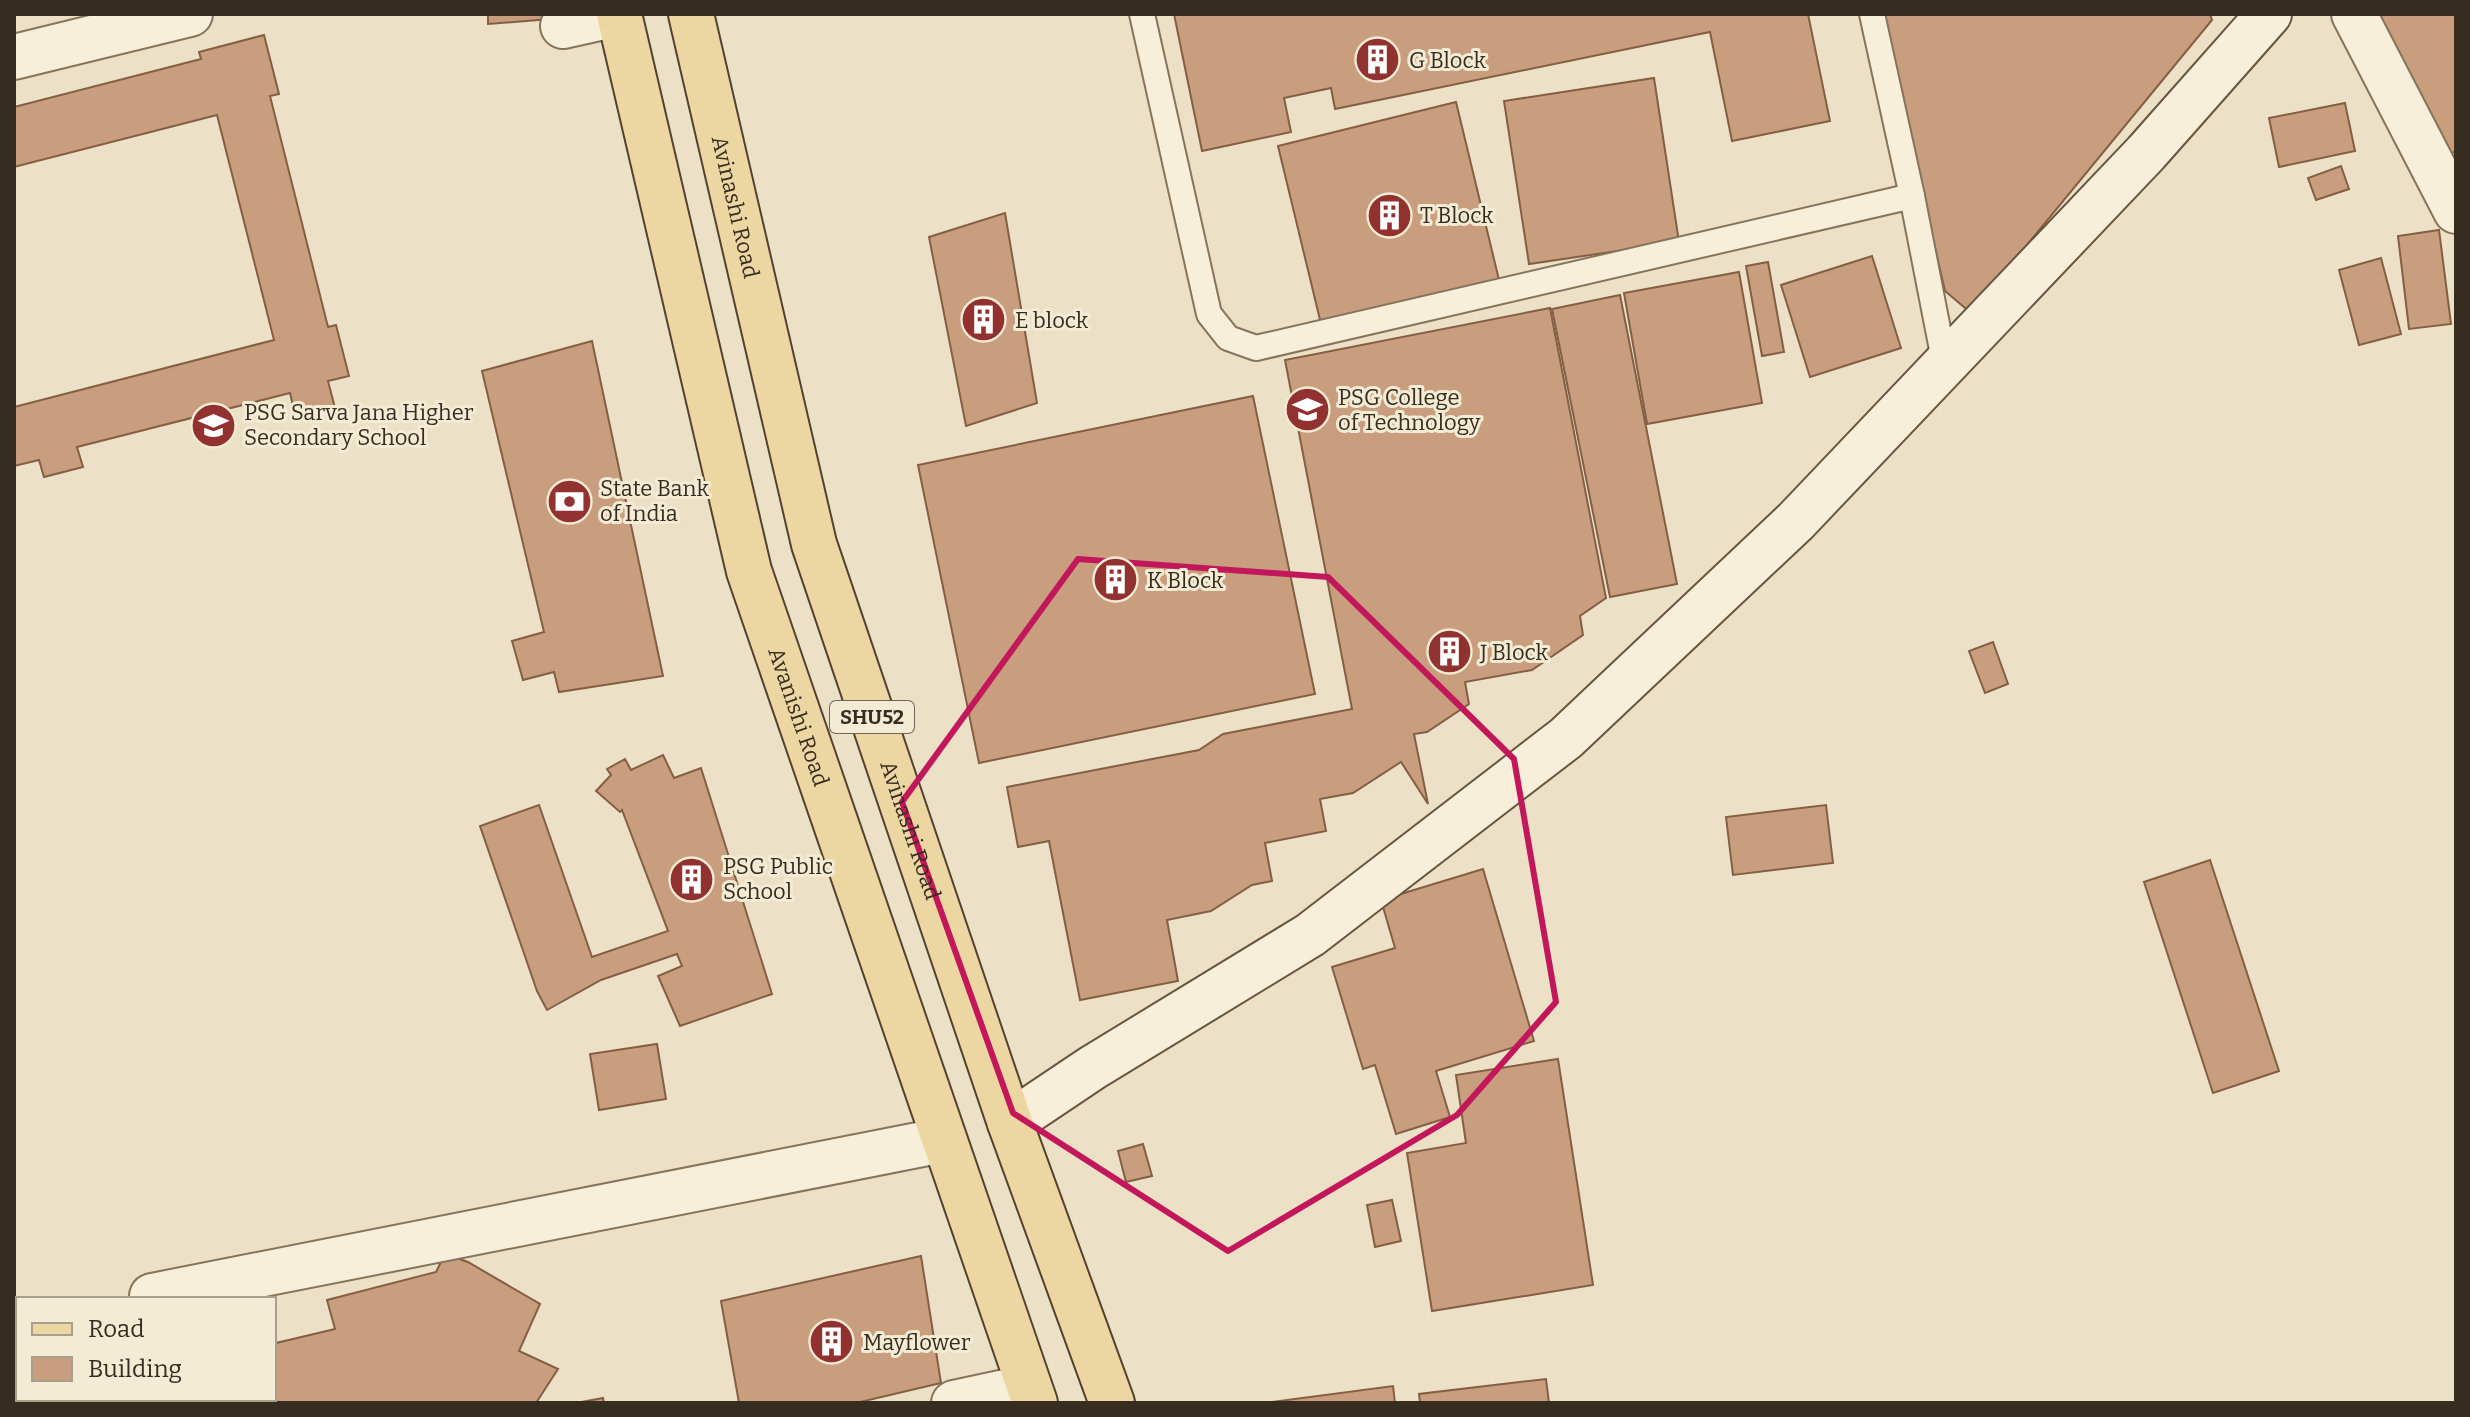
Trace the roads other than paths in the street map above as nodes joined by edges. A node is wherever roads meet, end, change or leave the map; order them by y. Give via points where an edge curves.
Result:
1 (190, 14) edge
2 (618, 14) edge
3 (691, 14) edge
4 (1142, 14) edge
5 (1872, 14) edge
6 (2269, 14) edge
7 (2354, 14) edge
8 (563, 26) dead end
9 (14, 57) edge
10 (1912, 196) junction
11 (2456, 211) edge
12 (1945, 365) junction
13 (1010, 1123) junction
14 (943, 1140) junction
15 (152, 1297) edge
16 (1032, 1395) edge
17 (954, 1403) edge
18 (1112, 1403) edge

1 - 9 street
2 - 8 street
2 - 14 main road, Avanishi Road / SHU52 via 749,571
3 - 13 main road, Avinashi Road / SHU52 via 814,544
4 - 10 lane via 1209,314 1228,338 1256,348
5 - 10 lane
6 - 12 street
7 - 11 street
10 - 12 lane
12 - 13 street via 1796,521 1566,738 1310,935
13 - 18 main road, Avinashi Road / SHU52
14 - 15 street
14 - 16 main road, Avanishi Road / SHU52
16 - 17 street

